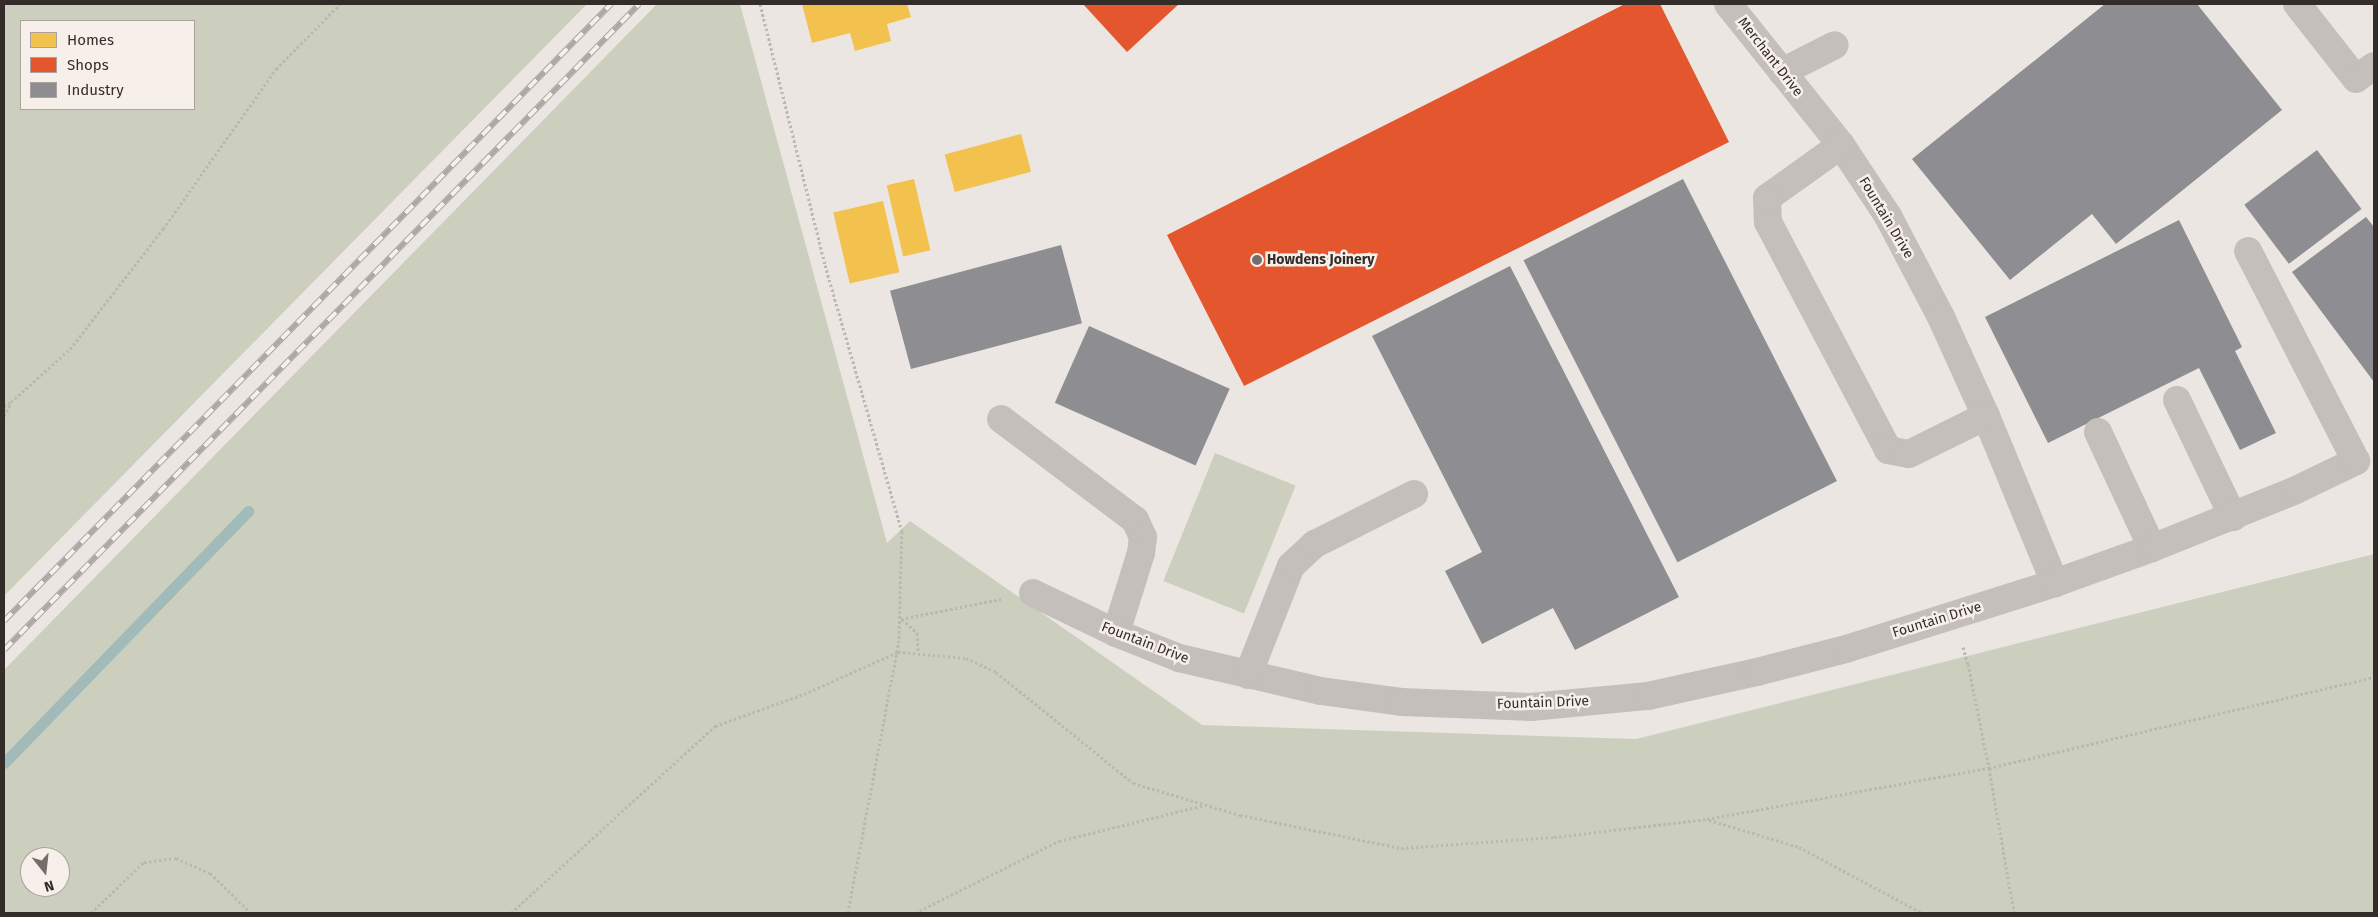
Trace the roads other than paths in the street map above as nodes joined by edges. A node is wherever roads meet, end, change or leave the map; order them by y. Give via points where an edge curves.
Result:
1 (1728, 4) edge
2 (2297, 4) edge
3 (1835, 45) dead end
4 (2374, 66) edge
5 (1782, 72) junction
6 (1812, 109) joint
7 (1841, 144) junction
8 (2248, 251) dead end
9 (2177, 400) dead end
10 (1986, 416) junction
11 (1001, 418) dead end
12 (2098, 432) dead end
13 (1414, 494) dead end
14 (2233, 517) junction
15 (2152, 548) junction
16 (2055, 583) junction
17 (1033, 593) road end
18 (1116, 633) junction
19 (1248, 675) junction

1 - 5 lane, Merchant Drive
2 - 4 lane via 2356,79
3 - 5 lane
5 - 6 lane, Merchant Drive
6 - 7 lane, Fountain Drive
7 - 10 lane, Fountain Drive via 1892,225 1941,317
7 - 10 lane via 1766,198 1768,222 1888,450 1909,454
8 - 14 lane, Fountain Drive via 2356,461
9 - 14 lane
10 - 16 lane, Fountain Drive
11 - 18 lane via 1135,520 1143,537 1141,553
12 - 15 lane
13 - 19 lane via 1315,544 1292,566
14 - 15 lane, Fountain Drive
15 - 16 lane, Fountain Drive
16 - 19 lane, Fountain Drive via 1828,654 1648,696 1531,707 1400,702 1321,692
17 - 18 lane, Fountain Drive
18 - 19 lane, Fountain Drive via 1179,658

